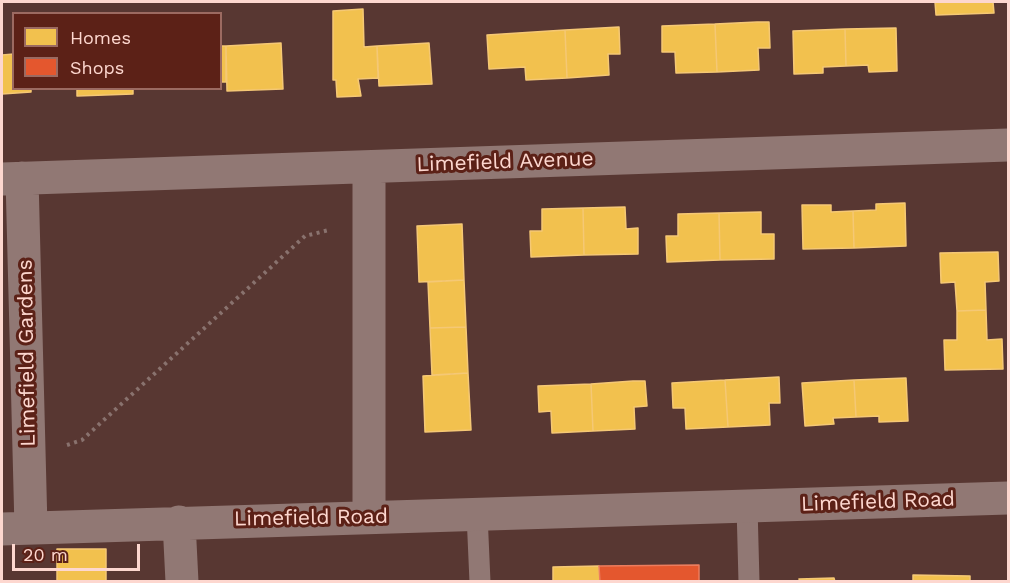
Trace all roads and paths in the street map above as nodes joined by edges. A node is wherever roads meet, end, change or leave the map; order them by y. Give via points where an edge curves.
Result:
1 (1008, 145) edge
2 (369, 167) junction
3 (12, 178) edge
4 (369, 221) junction
5 (29, 459) junction
6 (1008, 498) edge
7 (747, 506) junction
8 (477, 514) junction
9 (369, 517) junction
10 (179, 522) junction
11 (16, 529) edge
12 (182, 582) edge
13 (480, 582) edge
14 (749, 582) edge

1 - 2 street, Limefield Avenue
2 - 3 street, Limefield Avenue
2 - 4 street
3 - 5 street, Limefield Gardens
4 - 5 path via 305,236 82,440
4 - 9 street
5 - 11 street, Limefield Gardens
6 - 7 street, Limefield Road
7 - 8 street, Limefield Road
7 - 14 lane
8 - 9 street, Limefield Road
8 - 13 lane
9 - 10 street, Limefield Road
10 - 11 street, Limefield Road
10 - 12 street

